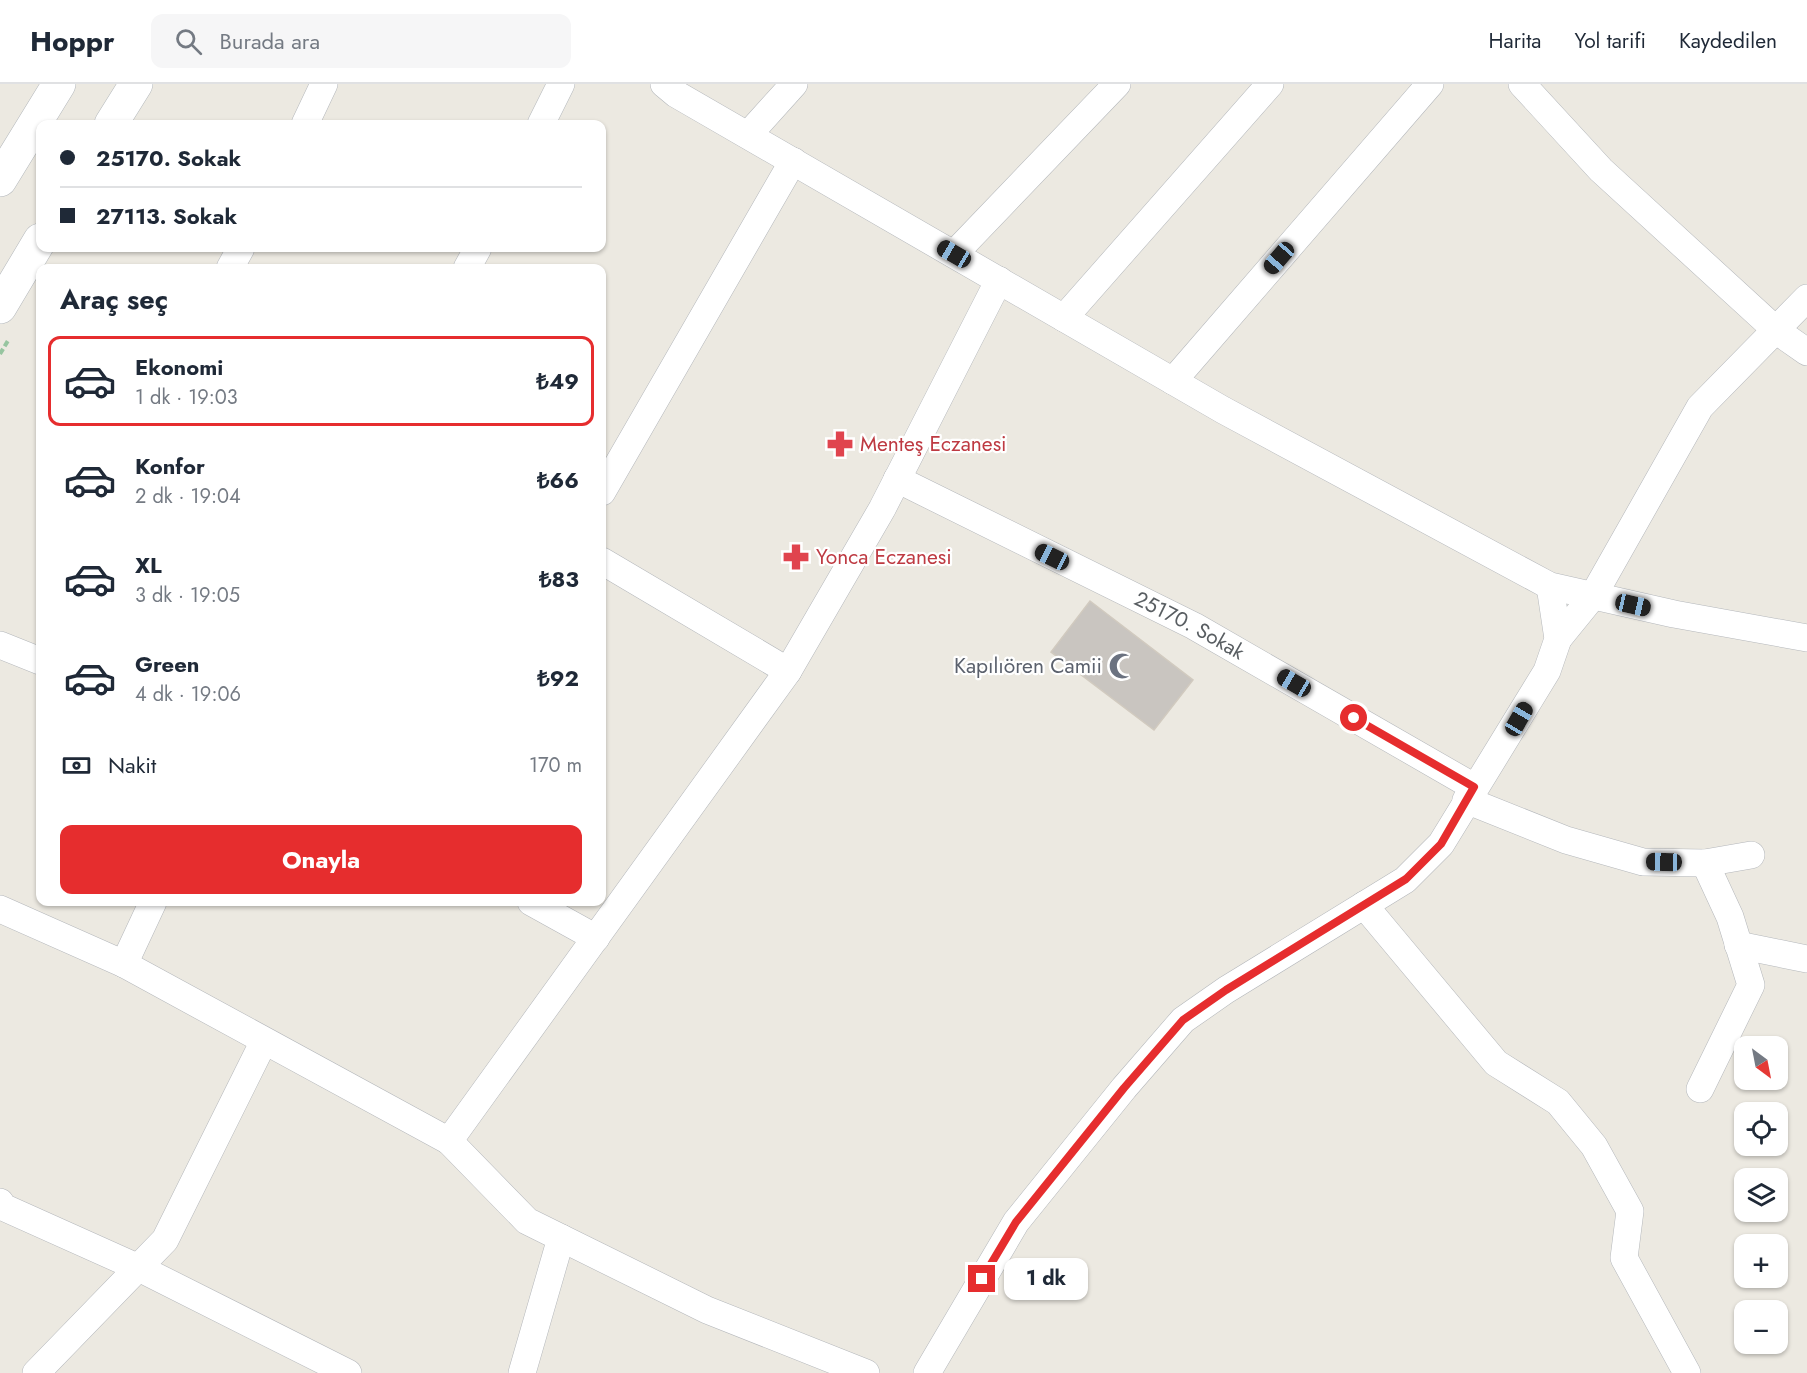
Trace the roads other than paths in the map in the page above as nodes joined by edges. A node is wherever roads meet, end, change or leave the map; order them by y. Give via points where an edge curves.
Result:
1 (59, 84) edge
2 (136, 84) edge
3 (324, 84) edge
4 (561, 84) edge
5 (664, 84) edge
6 (794, 84) edge
7 (1117, 84) edge
8 (1270, 84) edge
9 (1430, 84) edge
10 (1522, 84) edge
11 (37, 120) edge
12 (114, 120) edge
13 (306, 120) edge
14 (542, 120) edge
15 (36, 121) edge
16 (748, 135) junction
17 (793, 161) junction
18 (0, 180) edge
19 (36, 247) edge
20 (954, 254) junction
21 (999, 280) junction
22 (1807, 298) edge
23 (0, 307) edge
24 (1064, 318) junction
25 (1777, 331) junction
26 (1807, 352) edge
27 (1173, 381) junction
28 (897, 479) junction
29 (606, 485) edge
30 (606, 563) edge
31 (1550, 586) junction
32 (1593, 596) junction
33 (1807, 638) edge
34 (1558, 639) junction
35 (0, 645) edge
36 (36, 659) edge
37 (788, 670) junction
38 (1470, 794) junction
39 (1751, 855) dead end
40 (1705, 863) junction
41 (1365, 905) junction
42 (151, 906) edge
43 (538, 906) edge
44 (0, 909) edge
45 (596, 938) junction
46 (1738, 945) junction
47 (1807, 959) edge
48 (124, 964) junction
49 (264, 1041) junction
50 (1700, 1089) dead end
51 (449, 1141) junction
52 (1, 1206) edge
53 (561, 1238) junction
54 (139, 1268) junction
55 (36, 1373) edge
56 (348, 1373) edge
57 (522, 1373) edge
58 (866, 1373) edge
59 (927, 1373) edge
60 (1687, 1373) edge

1 - 11 main road
2 - 12 main road
3 - 13 street
4 - 14 street
5 - 16 street
6 - 16 street
7 - 20 street
8 - 24 street
9 - 27 street
10 - 25 street via 1601,170
15 - 18 main road
16 - 17 street
17 - 20 street
17 - 29 street
19 - 23 main road
20 - 21 street
21 - 24 street
21 - 28 street
22 - 25 street
24 - 27 street
25 - 26 street
25 - 32 street via 1700,407
27 - 31 street
28 - 37 street
28 - 38 street, 25170. Sokak via 1194,626
30 - 37 street
31 - 32 street
31 - 34 street
32 - 33 street
32 - 34 street
34 - 38 street via 1547,671
35 - 36 street
37 - 45 street
38 - 40 street, 25170. Sokak via 1566,840 1643,862
38 - 41 street via 1441,844 1406,879
39 - 40 street, 25170. Sokak
40 - 46 street via 1730,917
41 - 59 street via 1183,1020 1016,1222
41 - 60 street via 1496,1063 1558,1102 1594,1146 1630,1211 1624,1258
42 - 48 street
43 - 45 street
44 - 48 street
45 - 51 street
46 - 47 street
46 - 50 street via 1751,985
48 - 49 street
49 - 51 street
49 - 54 street via 165,1240
51 - 53 street via 527,1221
52 - 54 street
53 - 57 street
53 - 58 street via 707,1310
54 - 55 street
54 - 56 street

